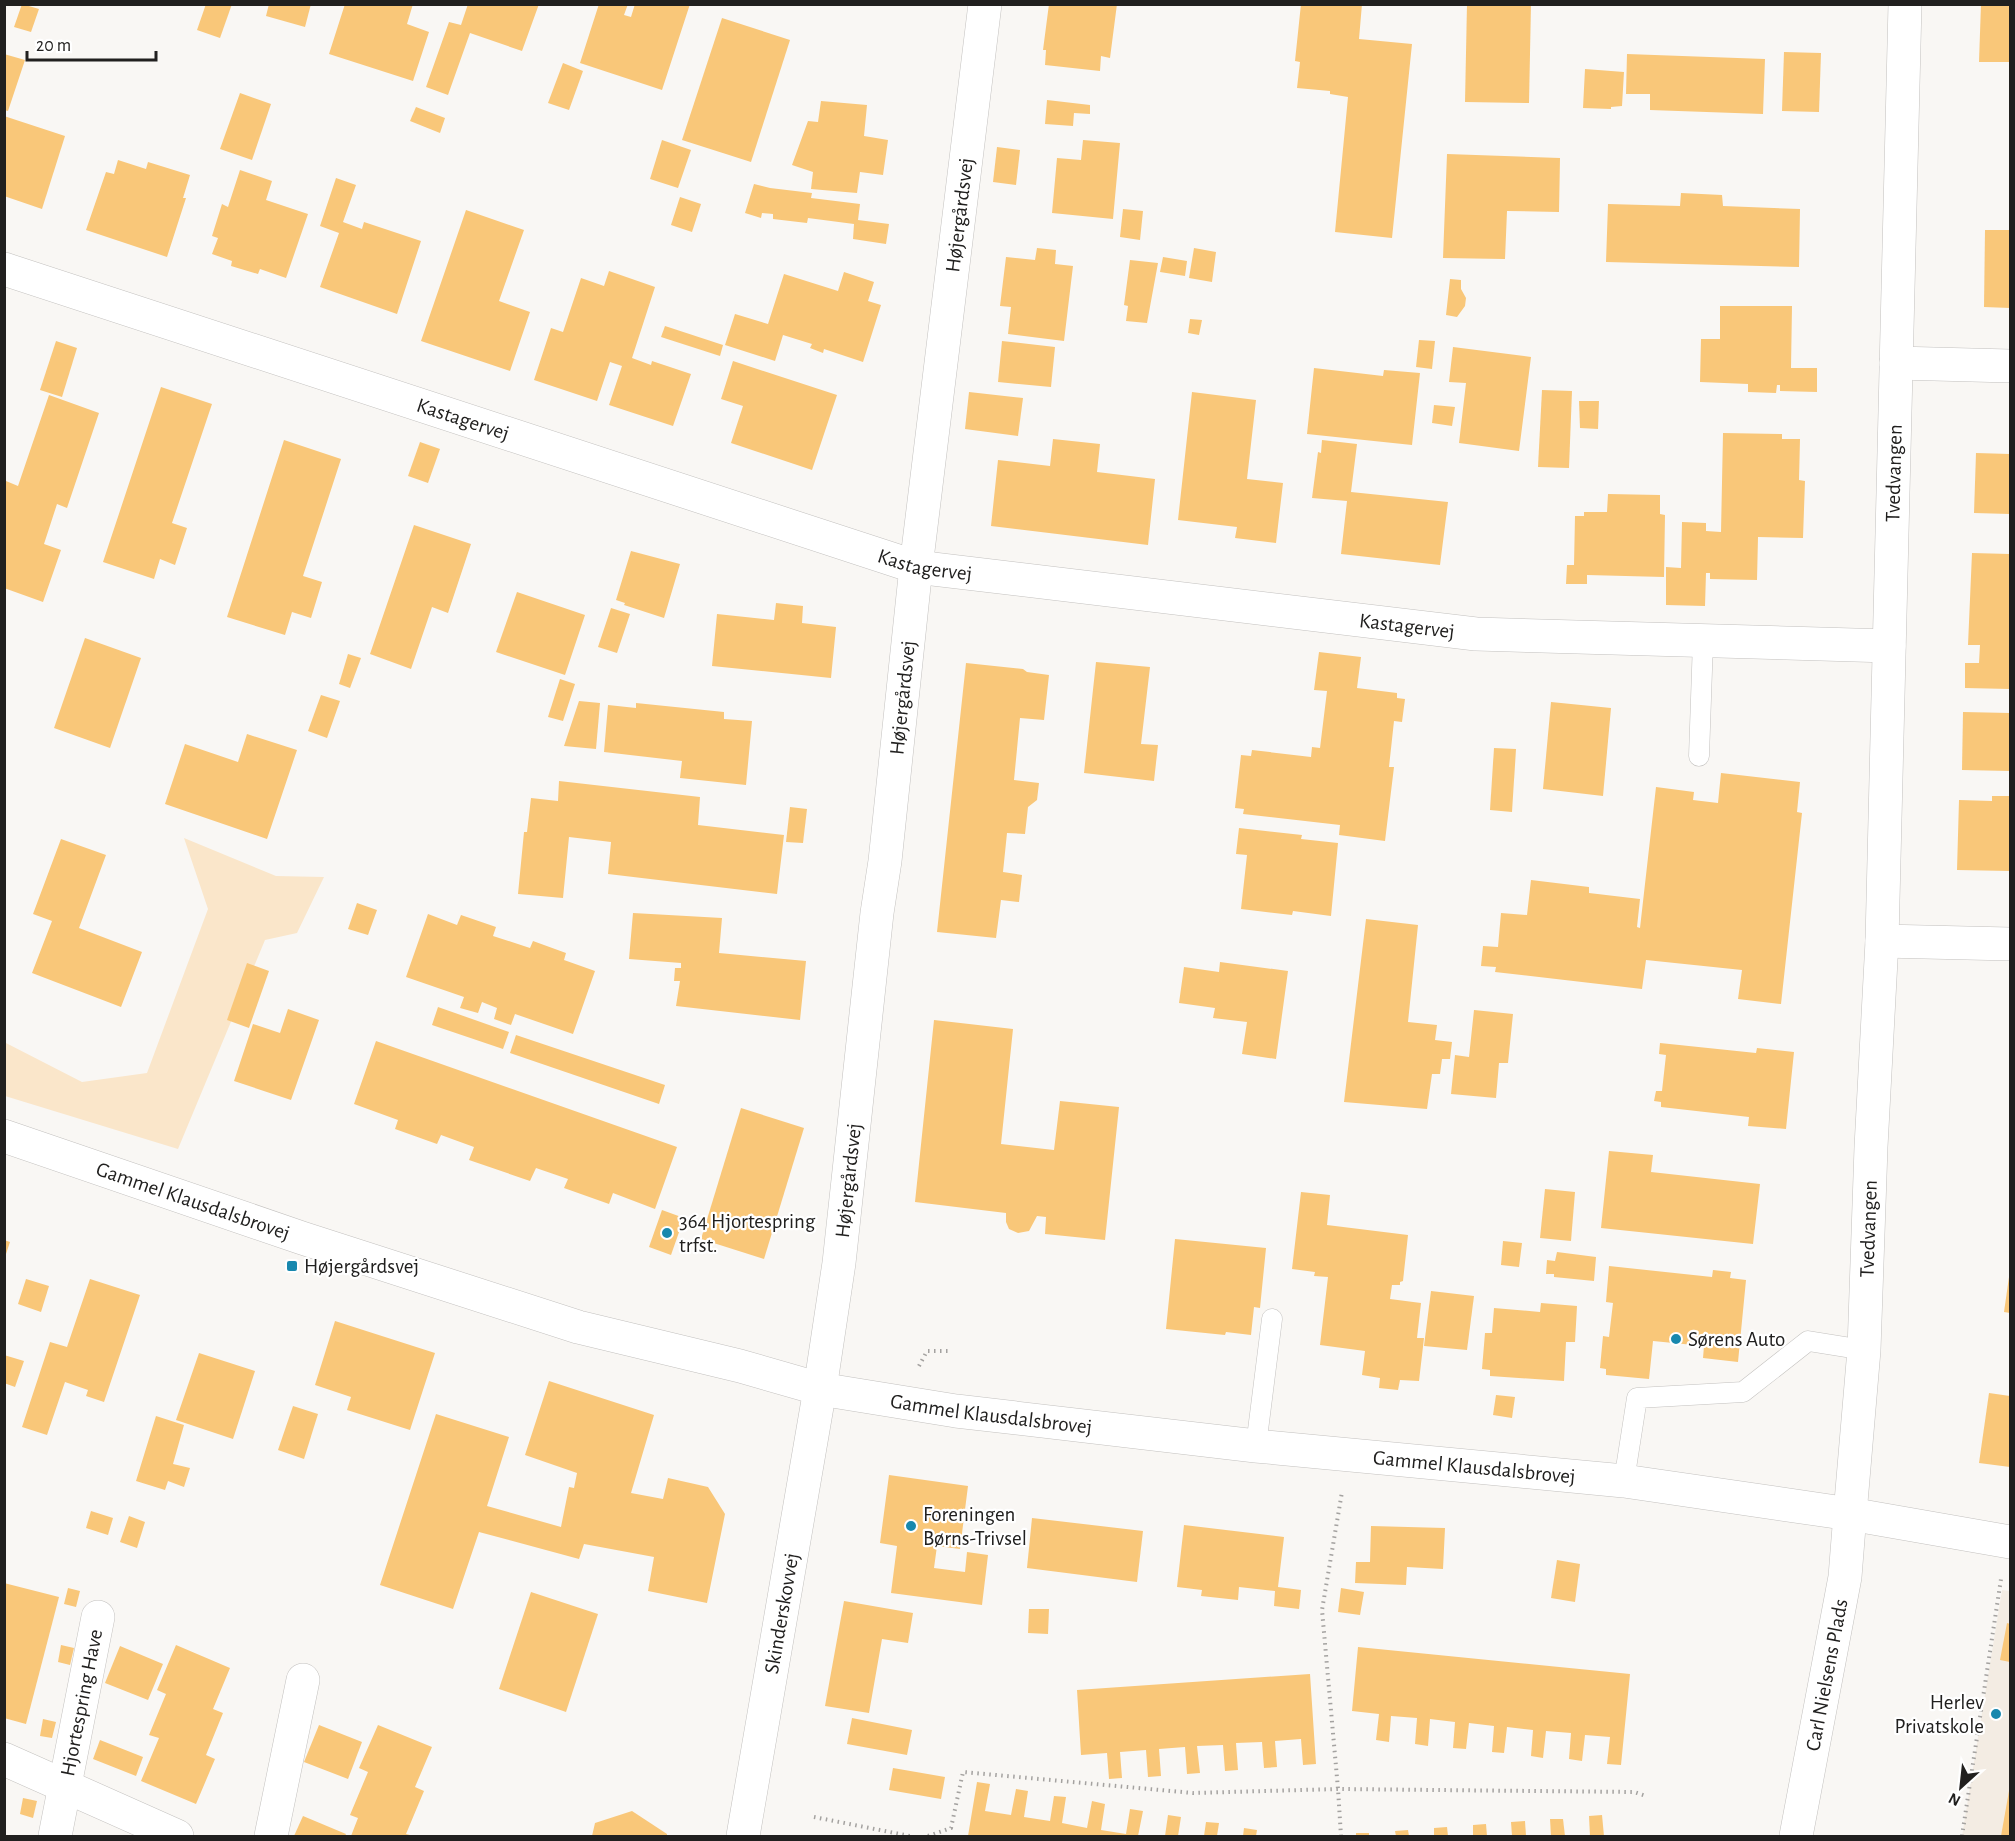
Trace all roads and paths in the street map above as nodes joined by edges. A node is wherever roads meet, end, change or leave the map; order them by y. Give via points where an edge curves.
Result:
1 (985, 4) edge
2 (1905, 4) edge
3 (4, 269) edge
4 (1896, 363) junction
5 (2010, 366) edge
6 (916, 567) junction
7 (1703, 641) junction
8 (1889, 646) junction
9 (1699, 756) dead end
10 (1882, 941) junction
11 (2010, 944) edge
12 (4, 1136) edge
13 (1272, 1320) dead end
14 (1864, 1350) junction
15 (820, 1389) junction
16 (1256, 1446) junction
17 (1348, 1456) junction
18 (1623, 1481) junction
19 (1850, 1514) junction
20 (2009, 1542) edge
21 (98, 1617) dead end
22 (303, 1680) dead end
23 (4, 1759) edge
24 (66, 1787) junction
25 (1338, 1789) junction
26 (1646, 1796) dead end
27 (814, 1817) dead end
28 (56, 1836) edge
29 (177, 1836) edge
30 (271, 1836) edge
31 (743, 1836) edge
32 (910, 1836) edge
33 (928, 1836) edge
34 (1341, 1836) edge
35 (1796, 1836) edge
36 (1962, 1836) edge

1 - 6 street, Højergårdsvej
2 - 4 street, Tvedvangen
3 - 6 street, Kastagervej
4 - 5 street
4 - 8 street, Tvedvangen
6 - 7 street, Kastagervej via 1476,634
6 - 15 street, Højergårdsvej via 839,1263
7 - 8 street, Kastagervej
7 - 9 lane
8 - 10 street, Tvedvangen
10 - 11 street
10 - 14 street, Tvedvangen
12 - 15 street, Gammel Klausdalsbrovej via 578,1327
13 - 16 lane
14 - 18 lane via 1808,1341 1743,1392 1637,1398
14 - 19 street, Tvedvangen
15 - 16 street, Gammel Klausdalsbrovej via 956,1411
15 - 31 street, Skinderskovvej
16 - 17 street, Gammel Klausdalsbrovej
17 - 18 street, Gammel Klausdalsbrovej
17 - 25 path via 1322,1610
18 - 19 street, Gammel Klausdalsbrovej
19 - 20 street, Gammel Klausdalsbrovej
19 - 35 street, Carl Nielsens Plads via 1845,1577
20 - 36 path
21 - 24 street, Hjortespring Have
22 - 30 street
23 - 24 street, Hjortespring Have
24 - 28 street, Hjortespring Have
24 - 29 street, Hjortespring Have
25 - 26 path via 1634,1792
25 - 33 path via 1193,1793 963,1772 951,1828
25 - 34 path
27 - 32 path

